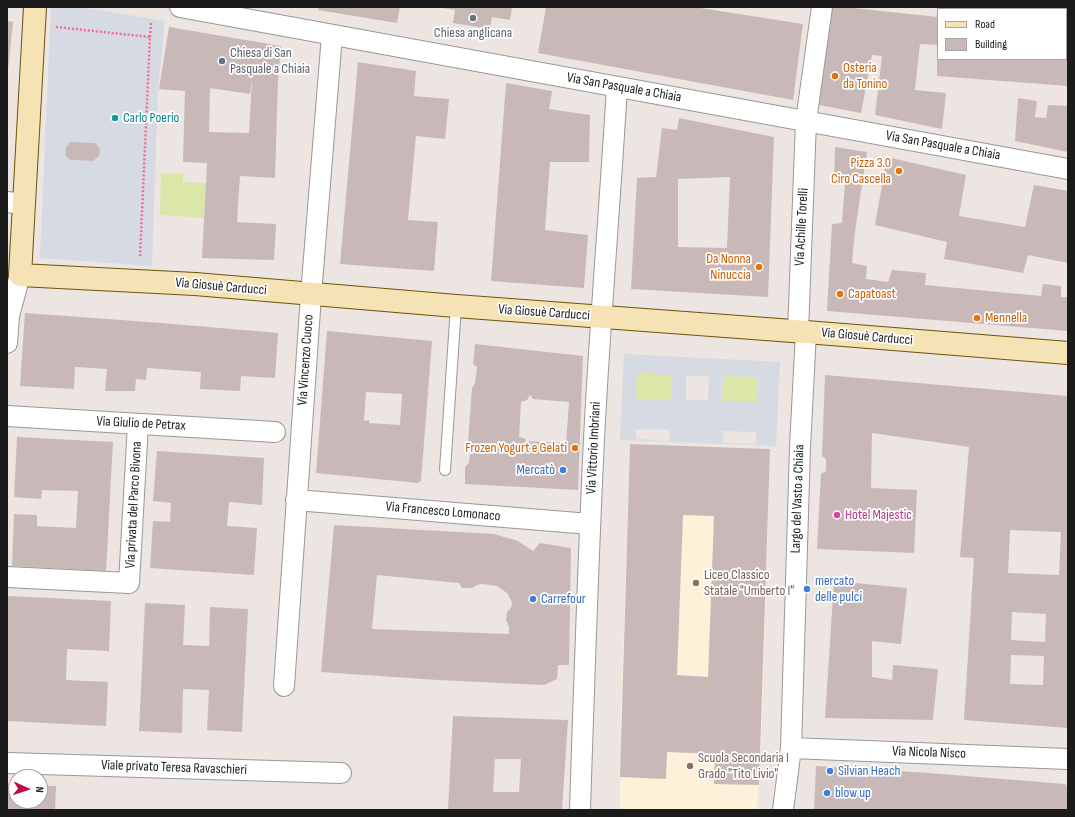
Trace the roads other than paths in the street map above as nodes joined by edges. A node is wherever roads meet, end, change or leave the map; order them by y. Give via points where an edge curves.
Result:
1 (34, 7) edge
2 (180, 7) edge
3 (822, 7) edge
4 (332, 35) junction
5 (616, 87) junction
6 (806, 122) junction
7 (1068, 169) edge
8 (16, 203) edge
9 (20, 275) junction
10 (311, 295) junction
11 (456, 306) junction
12 (601, 318) junction
13 (802, 332) junction
14 (7, 343) edge
15 (1068, 353) edge
16 (7, 416) edge
17 (138, 424) junction
18 (275, 432) dead end
19 (445, 470) dead end
20 (296, 500) junction
21 (590, 524) junction
22 (7, 577) edge
23 (284, 686) dead end
24 (791, 748) junction
25 (1068, 759) edge
26 (7, 763) edge
27 (341, 773) dead end
28 (580, 810) edge
29 (783, 810) edge

1 - 8 street
2 - 4 street, Via San Pasquale a Chiaia
3 - 6 street, Via Achille Torelli
4 - 5 street, Via San Pasquale a Chiaia
4 - 10 street, Via Vincenzo Cuoco
5 - 6 street, Via San Pasquale a Chiaia
5 - 12 street, Via Vittorio Imbriani
6 - 7 street, Via San Pasquale a Chiaia
6 - 13 street, Via Achille Torelli
8 - 9 street
9 - 10 street, Via Giosuè Carducci via 181,283
9 - 14 street via 9,316
10 - 11 street, Via Giosuè Carducci
10 - 20 street, Via Vincenzo Cuoco
11 - 12 street, Via Giosuè Carducci
11 - 19 lane
12 - 13 street, Via Giosuè Carducci
12 - 21 street, Via Vittorio Imbriani
13 - 15 street, Via Giosuè Carducci
13 - 24 street, Largo del Vasto a Chiaia
16 - 17 street, Via Giulio de Petrax
17 - 18 street, Via Giulio de Petrax
17 - 22 street, Via privata del Parco Bivona via 129,583
20 - 21 street, Via Francesco Lomonaco
20 - 23 street, Via Vincenzo Cuoco
21 - 28 street, Via Vittorio Imbriani
24 - 25 street, Via Nicola Nisco
24 - 29 street, Largo del Vasto a Chiaia
26 - 27 street, Viale privato Teresa Ravaschieri

